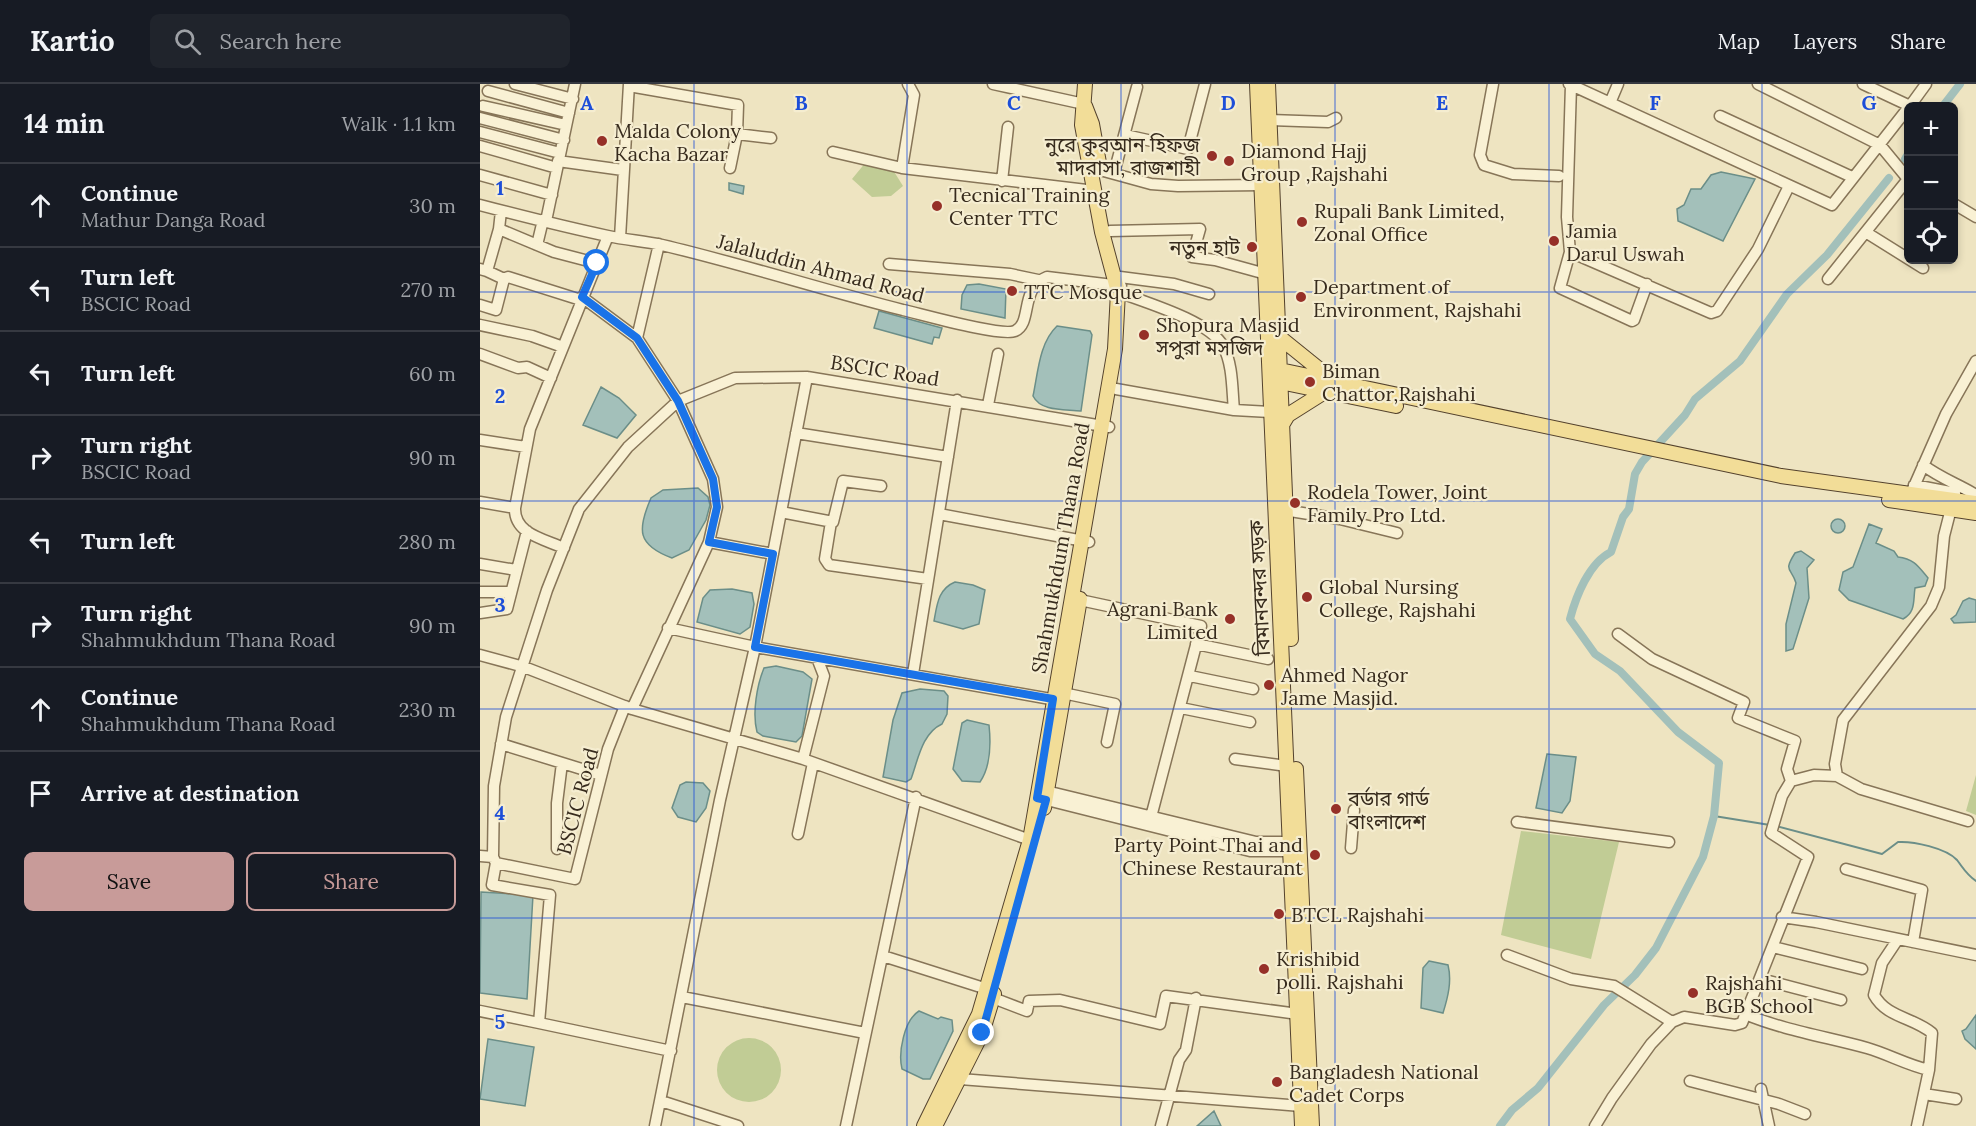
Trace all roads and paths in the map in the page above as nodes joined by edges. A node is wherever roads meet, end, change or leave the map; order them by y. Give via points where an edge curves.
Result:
1 (515, 84) edge
2 (574, 84) edge
3 (908, 84) edge
4 (993, 84) edge
5 (1085, 84) edge
6 (1204, 84) edge
7 (1257, 84) edge
8 (1268, 84) edge
9 (1493, 84) edge
10 (1570, 84) edge
11 (1618, 84) edge
12 (1758, 84) edge
13 (1863, 84) edge
14 (1926, 84) edge
15 (629, 85) edge
16 (1137, 87) dead end
17 (489, 88) edge
18 (573, 99) junction
19 (1610, 103) junction
20 (1084, 104) junction
21 (483, 106) junction
22 (569, 113) junction
23 (1904, 113) edge
24 (1720, 116) dead end
25 (480, 118) edge
26 (1336, 118) dead end
27 (1270, 120) junction
28 (566, 126) junction
29 (1008, 127) dead end
30 (480, 132) edge
31 (737, 134) junction
32 (1125, 135) junction
33 (771, 138) dead end
34 (564, 140) junction
35 (1880, 145) junction
36 (480, 146) edge
37 (833, 152) dead end
38 (558, 161) junction
39 (730, 168) dead end
40 (902, 168) junction
41 (623, 170) junction
42 (1107, 172) junction
43 (1904, 174) edge
44 (480, 175) edge
45 (1559, 176) dead end
46 (1852, 177) junction
47 (1002, 181) junction
48 (1904, 184) edge
49 (1262, 185) junction
50 (1789, 186) junction
51 (1095, 191) junction
52 (552, 195) junction
53 (480, 205) edge
54 (1958, 207) edge
55 (501, 211) junction
56 (1976, 217) edge
57 (545, 221) junction
58 (499, 229) junction
59 (1110, 231) junction
60 (1867, 233) junction
61 (608, 236) junction
62 (620, 238) junction
63 (659, 244) junction
64 (537, 245) junction
65 (1570, 252) junction
66 (597, 263) junction
67 (889, 264) dead end
68 (1923, 268) dead end
69 (483, 270) edge
70 (1266, 274) junction
71 (504, 279) junction
72 (1828, 279) dead end
73 (1038, 280) junction
74 (1647, 284) junction
75 (1120, 287) junction
76 (1209, 294) dead end
77 (582, 298) junction
78 (480, 305) edge
79 (480, 325) edge
80 (1278, 336) junction
81 (637, 338) junction
82 (563, 347) junction
83 (480, 354) edge
84 (998, 354) dead end
85 (1976, 361) edge
86 (807, 376) junction
87 (1280, 376) junction
88 (551, 378) junction
89 (1116, 388) junction
90 (1332, 388) junction
91 (957, 400) junction
92 (678, 401) junction
93 (988, 405) junction
94 (1234, 410) junction
95 (1270, 412) junction
96 (1282, 425) junction
97 (1105, 426) junction
98 (796, 433) junction
99 (480, 441) edge
100 (526, 447) junction
101 (1660, 456) junction
102 (948, 458) junction
103 (1923, 465) junction
104 (881, 486) dead end
105 (1913, 489) junction
106 (1976, 495) edge
107 (480, 502) edge
108 (1976, 503) edge
109 (1953, 504) junction
110 (515, 508) junction
111 (1284, 510) junction
112 (781, 512) junction
113 (1976, 513) edge
114 (939, 514) junction
115 (831, 522) junction
116 (527, 531) junction
117 (1397, 533) dead end
118 (709, 542) junction
119 (1085, 542) junction
120 (564, 548) junction
121 (773, 554) junction
122 (480, 564) edge
123 (516, 570) junction
124 (928, 579) junction
125 (480, 592) edge
126 (511, 592) junction
127 (1080, 600) junction
128 (480, 613) edge
129 (668, 628) junction
130 (1618, 634) dead end
131 (1196, 644) junction
132 (755, 647) junction
133 (480, 655) edge
134 (817, 658) junction
135 (1268, 660) dead end
136 (524, 667) junction
137 (913, 674) junction
138 (1190, 676) junction
139 (1253, 689) dead end
140 (1059, 697) junction
141 (629, 707) junction
142 (1181, 708) junction
143 (1250, 723) dead end
144 (734, 737) junction
145 (1107, 742) dead end
146 (501, 744) junction
147 (1235, 759) dead end
148 (808, 761) junction
149 (562, 763) junction
150 (1287, 766) junction
151 (601, 775) junction
152 (1837, 776) junction
153 (1791, 781) junction
154 (1042, 795) junction
155 (916, 797) junction
156 (1354, 810) dead end
157 (1151, 817) junction
158 (1968, 821) dead end
159 (1517, 822) dead end
160 (798, 834) dead end
161 (1030, 840) junction
162 (1669, 842) dead end
163 (1290, 846) junction
164 (1352, 848) dead end
165 (557, 849) dead end
166 (480, 856) edge
167 (495, 860) junction
168 (1846, 869) dead end
169 (480, 885) edge
170 (492, 885) junction
171 (1297, 902) junction
172 (1782, 917) junction
173 (1898, 939) junction
174 (1913, 942) junction
175 (1773, 946) junction
176 (1507, 955) dead end
177 (1976, 955) edge
178 (883, 956) junction
179 (1862, 969) dead end
180 (1761, 979) junction
181 (990, 993) junction
182 (682, 998) junction
183 (1196, 998) junction
184 (1841, 1000) dead end
185 (480, 1011) edge
186 (1298, 1014) junction
187 (1745, 1014) junction
188 (1672, 1022) junction
189 (539, 1023) junction
190 (865, 1033) junction
191 (671, 1051) junction
192 (1929, 1070) junction
193 (960, 1079) junction
194 (1690, 1081) dead end
195 (1761, 1089) dead end
196 (1924, 1094) junction
197 (1170, 1097) junction
198 (1956, 1099) dead end
199 (661, 1101) junction
200 (1765, 1101) junction
201 (1301, 1107) junction
202 (1804, 1114) dead end
203 (655, 1126) edge
204 (738, 1126) edge
205 (846, 1126) edge
206 (924, 1126) edge
207 (935, 1126) edge
208 (1161, 1126) edge
209 (1302, 1126) edge
210 (1312, 1126) edge
211 (1595, 1126) edge
212 (1769, 1126) edge
213 (1917, 1126) edge

1 - 18 street
2 - 18 street
3 - 40 street via 914,95
4 - 20 street
5 - 20 main road, Shahmukhdum Thana Road
6 - 32 street via 1188,149
7 - 49 main road, বিমানবন্দর সড়ক
8 - 27 main road, বিমানবন্দর সড়ক
9 - 45 street via 1480,155 1484,165 1513,174
10 - 19 street
10 - 65 street
11 - 19 street
12 - 35 street
13 - 14 street via 1910,106
15 - 31 street via 738,105
15 - 41 street
16 - 32 street
17 - 21 street
17 - 22 street
18 - 22 street
19 - 50 street
20 - 42 main road, Shahmukhdum Thana Road
20 - 51 main road, Shahmukhdum Thana Road via 1082,125
21 - 25 street
21 - 28 street
22 - 28 street
23 - 35 street
24 - 46 street
25 - 34 street
26 - 27 street via 1328,122
27 - 80 main road, বিমানবন্দর সড়ক
28 - 34 street
29 - 47 street
30 - 38 street
31 - 33 street
31 - 39 street
32 - 42 street
34 - 38 street
35 - 43 street
35 - 46 street
36 - 38 street
37 - 40 street
38 - 41 street
38 - 52 street
40 - 47 street
41 - 62 street
42 - 49 street via 1151,184
42 - 59 main road, Shahmukhdum Thana Road
44 - 52 street
46 - 50 street via 1832,206
47 - 51 street
48 - 60 street
49 - 70 main road, বিমানবন্দর সড়ক
50 - 74 street via 1758,249 1717,310 1711,314
51 - 75 main road, Shahmukhdum Thana Road
52 - 57 street
53 - 55 street, Jalaluddin Ahmad Road
54 - 56 street
55 - 57 street, Jalaluddin Ahmad Road
55 - 58 street
57 - 61 street, Jalaluddin Ahmad Road
57 - 64 street
58 - 64 street
58 - 69 street
59 - 70 street via 1200,229 1192,257
59 - 75 main road, Shahmukhdum Thana Road
60 - 68 street
60 - 72 street
61 - 62 street, Jalaluddin Ahmad Road
61 - 66 street
62 - 63 street, Jalaluddin Ahmad Road
63 - 73 street, Jalaluddin Ahmad Road via 878,303 1007,332 1022,325 1031,290
63 - 81 street
64 - 66 street
65 - 74 street
65 - 74 street via 1560,288 1627,319 1634,320
66 - 77 street
67 - 73 street
69 - 71 street, BSCIC Road
70 - 95 main road, বিমানবন্দর সড়ক
71 - 77 street, BSCIC Road
71 - 78 street via 496,310
73 - 75 street via 1047,277
75 - 76 street via 1174,284
75 - 89 main road, Shahmukhdum Thana Road via 1123,337
75 - 94 street via 1206,329 1223,346
75 - 97 main road, Shahmukhdum Thana Road
77 - 81 street, BSCIC Road
77 - 82 street
79 - 82 street
80 - 87 main road, বিমানবন্দর সড়ক
80 - 90 main road
81 - 92 street, BSCIC Road
82 - 88 street
83 - 88 street
84 - 93 street
85 - 103 street
86 - 91 street, BSCIC Road
86 - 92 street, BSCIC Road via 735,378
86 - 98 street, BSCIC Road
87 - 90 main road
87 - 96 main road, বিমানবন্দর সড়ক
88 - 100 street
89 - 94 street
89 - 97 main road, Shahmukhdum Thana Road
90 - 96 main road via 1288,415
90 - 101 main road
91 - 93 street, BSCIC Road
91 - 102 street, BSCIC Road
92 - 118 street, BSCIC Road via 713,479 717,507
92 - 120 street, BSCIC Road via 628,447 600,481 579,510
93 - 97 street, BSCIC Road
94 - 95 street
95 - 150 main road, বিমানবন্দর সড়ক
96 - 111 main road, বিমানবন্দর সড়ক
97 - 119 main road, Shahmukhdum Thana Road
98 - 102 street
98 - 112 street, BSCIC Road
99 - 100 street
100 - 110 street
101 - 105 main road via 1781,476
101 - 109 main road via 1779,485
102 - 114 street, BSCIC Road
103 - 105 street
103 - 106 street
104 - 115 street via 843,481
105 - 109 main road
107 - 110 street
108 - 109 main road
109 - 113 main road
109 - 152 street via 1944,536 1939,587 1930,606 1843,720 1835,764
110 - 116 street via 515,518
111 - 117 street
111 - 171 main road, বিমানবন্দর সড়ক
112 - 115 street
112 - 121 street, BSCIC Road
114 - 119 street
114 - 124 street, BSCIC Road
115 - 124 street via 825,559 829,566
116 - 120 street
116 - 123 street
118 - 121 street
118 - 129 street, BSCIC Road
119 - 127 main road, Shahmukhdum Thana Road
119 - 140 main road, Shahmukhdum Thana Road
120 - 136 street, BSCIC Road
121 - 132 street, BSCIC Road
122 - 123 street
123 - 126 street
124 - 137 street, BSCIC Road
125 - 126 street
126 - 128 street via 507,609
127 - 131 street via 1201,626
127 - 140 main road, Shahmukhdum Thana Road
129 - 132 street
129 - 141 street, BSCIC Road
130 - 153 street via 1652,659 1744,702 1738,718 1795,741 1787,769
131 - 135 street
131 - 138 street
132 - 134 street
132 - 144 street, BSCIC Road
133 - 136 street
134 - 137 street
134 - 148 street via 824,676
136 - 141 street
136 - 146 street, BSCIC Road
137 - 140 street
138 - 139 street
138 - 142 street
140 - 145 street via 1115,704
140 - 154 main road, Shahmukhdum Thana Road
141 - 144 street
141 - 151 street, BSCIC Road
142 - 143 street
142 - 157 street
144 - 148 street
144 - 182 street, BSCIC Road
146 - 149 street
146 - 167 street, BSCIC Road via 494,786
147 - 150 street
148 - 155 street
148 - 160 street
149 - 151 street
149 - 165 street via 556,803
150 - 163 main road, বিমানবন্দর সড়ক
151 - 167 street, BSCIC Road via 575,879
152 - 153 street via 1814,775
152 - 158 street via 1861,789
153 - 172 street via 1782,796 1771,833 1808,858
154 - 157 street
154 - 161 main road, Shahmukhdum Thana Road
154 - 163 street via 1250,851
154 - 181 main road, Shahmukhdum Thana Road
155 - 161 street
155 - 178 street
156 - 164 street
157 - 163 street via 1256,842
159 - 162 street
161 - 181 main road, Shahmukhdum Thana Road
163 - 171 main road, বিমানবন্দর সড়ক
166 - 167 street
167 - 170 street
168 - 174 street via 1922,890
169 - 170 street
170 - 189 street via 550,895
171 - 186 main road, বিমানবন্দর সড়ক
171 - 210 main road, বিমানবন্দর সড়ক
172 - 173 street
172 - 175 street
173 - 174 street
173 - 192 street via 1882,963 1874,995 1892,1014 1932,1033
174 - 177 street
175 - 179 street
175 - 180 street
176 - 188 street via 1571,979 1614,986
178 - 181 street
178 - 190 street
180 - 184 street
180 - 187 street
181 - 183 street via 1027,1011 1029,1001 1060,1000 1160,1024 1166,996
181 - 193 main road, Shahmukhdum Thana Road via 982,1033
181 - 206 main road, Shahmukhdum Thana Road
182 - 190 street
182 - 191 street, BSCIC Road
183 - 186 street
183 - 197 street via 1186,1050 1179,1060
185 - 189 street
186 - 201 main road, বিমানবন্দর সড়ক
187 - 188 street via 1742,1023 1735,1025 1684,1017
187 - 192 street via 1868,1048
188 - 211 street via 1651,1044
189 - 191 street
190 - 205 street
191 - 199 street, BSCIC Road
192 - 196 street
193 - 197 street
193 - 207 main road, Shahmukhdum Thana Road
194 - 200 street
195 - 200 street
196 - 198 street
196 - 213 street
197 - 201 street
197 - 208 street
199 - 203 street, BSCIC Road
199 - 204 street
200 - 202 street
200 - 212 street
201 - 209 main road, বিমানবন্দর সড়ক

